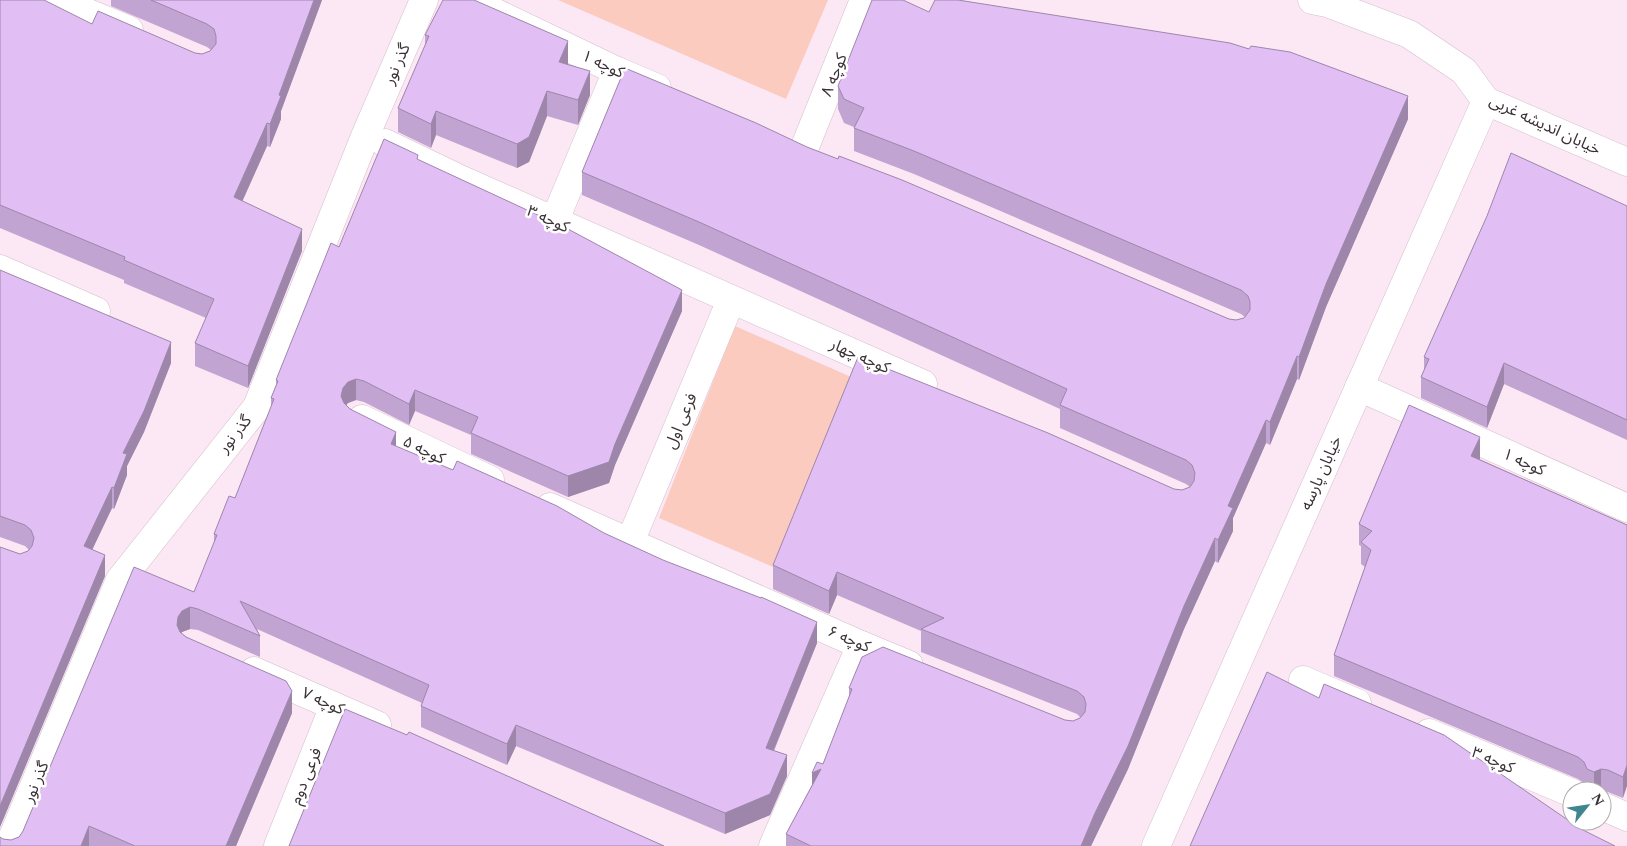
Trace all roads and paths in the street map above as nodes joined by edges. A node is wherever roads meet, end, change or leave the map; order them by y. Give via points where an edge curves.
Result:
1 (57, 0) edge
2 (424, 0) edge
3 (468, 0) edge
4 (864, 0) edge
5 (1322, 1) edge
6 (156, 42) edge
7 (616, 71) junction
8 (679, 97) edge
9 (1486, 101) junction
10 (366, 134) junction
11 (778, 138) edge
12 (804, 149) junction
13 (830, 159) edge
14 (1627, 162) edge
15 (554, 222) junction
16 (0, 269) edge
17 (732, 300) junction
18 (118, 321) edge
19 (1359, 387) junction
20 (947, 395) edge
21 (357, 416) edge
22 (1627, 508) edge
23 (630, 542) junction
24 (861, 645) junction
25 (228, 659) edge
26 (934, 674) edge
27 (1303, 680) dead end
28 (334, 706) junction
29 (398, 734) edge
30 (1562, 789) edge
31 (1612, 810) edge
32 (1627, 816) edge
33 (8, 846) edge
34 (278, 846) edge
35 (774, 846) edge
36 (1156, 846) edge

1 - 6 street
2 - 10 street, گذر نور
3 - 7 street, کوچه ۱
4 - 12 street, کوچه ۸
5 - 9 street, خیابان اندیشه غربی via 1409,34 1464,71
7 - 8 street, کوچه ۱
7 - 15 street
9 - 14 street, خیابان اندیشه غربی
9 - 19 street, خیابان پارسه
10 - 15 street, کوچه ۳
10 - 33 street, گذر نور via 257,407 120,580
11 - 12 street
12 - 13 street
15 - 17 street, کوچه ۳
16 - 18 street
17 - 20 street, کوچه چهار
17 - 23 street, فرعی اول
19 - 22 street, کوچه ۱
19 - 36 street, خیابان پارسه
21 - 23 street, کوچه ۵ via 436,456
23 - 24 street, کوچه ۶
24 - 26 street, کوچه ۶
24 - 35 street
25 - 28 street, کوچه ۷
27 - 30 street, کوچه ۳
28 - 29 street, کوچه ۷
28 - 34 street, فرعی دوم
31 - 32 street

